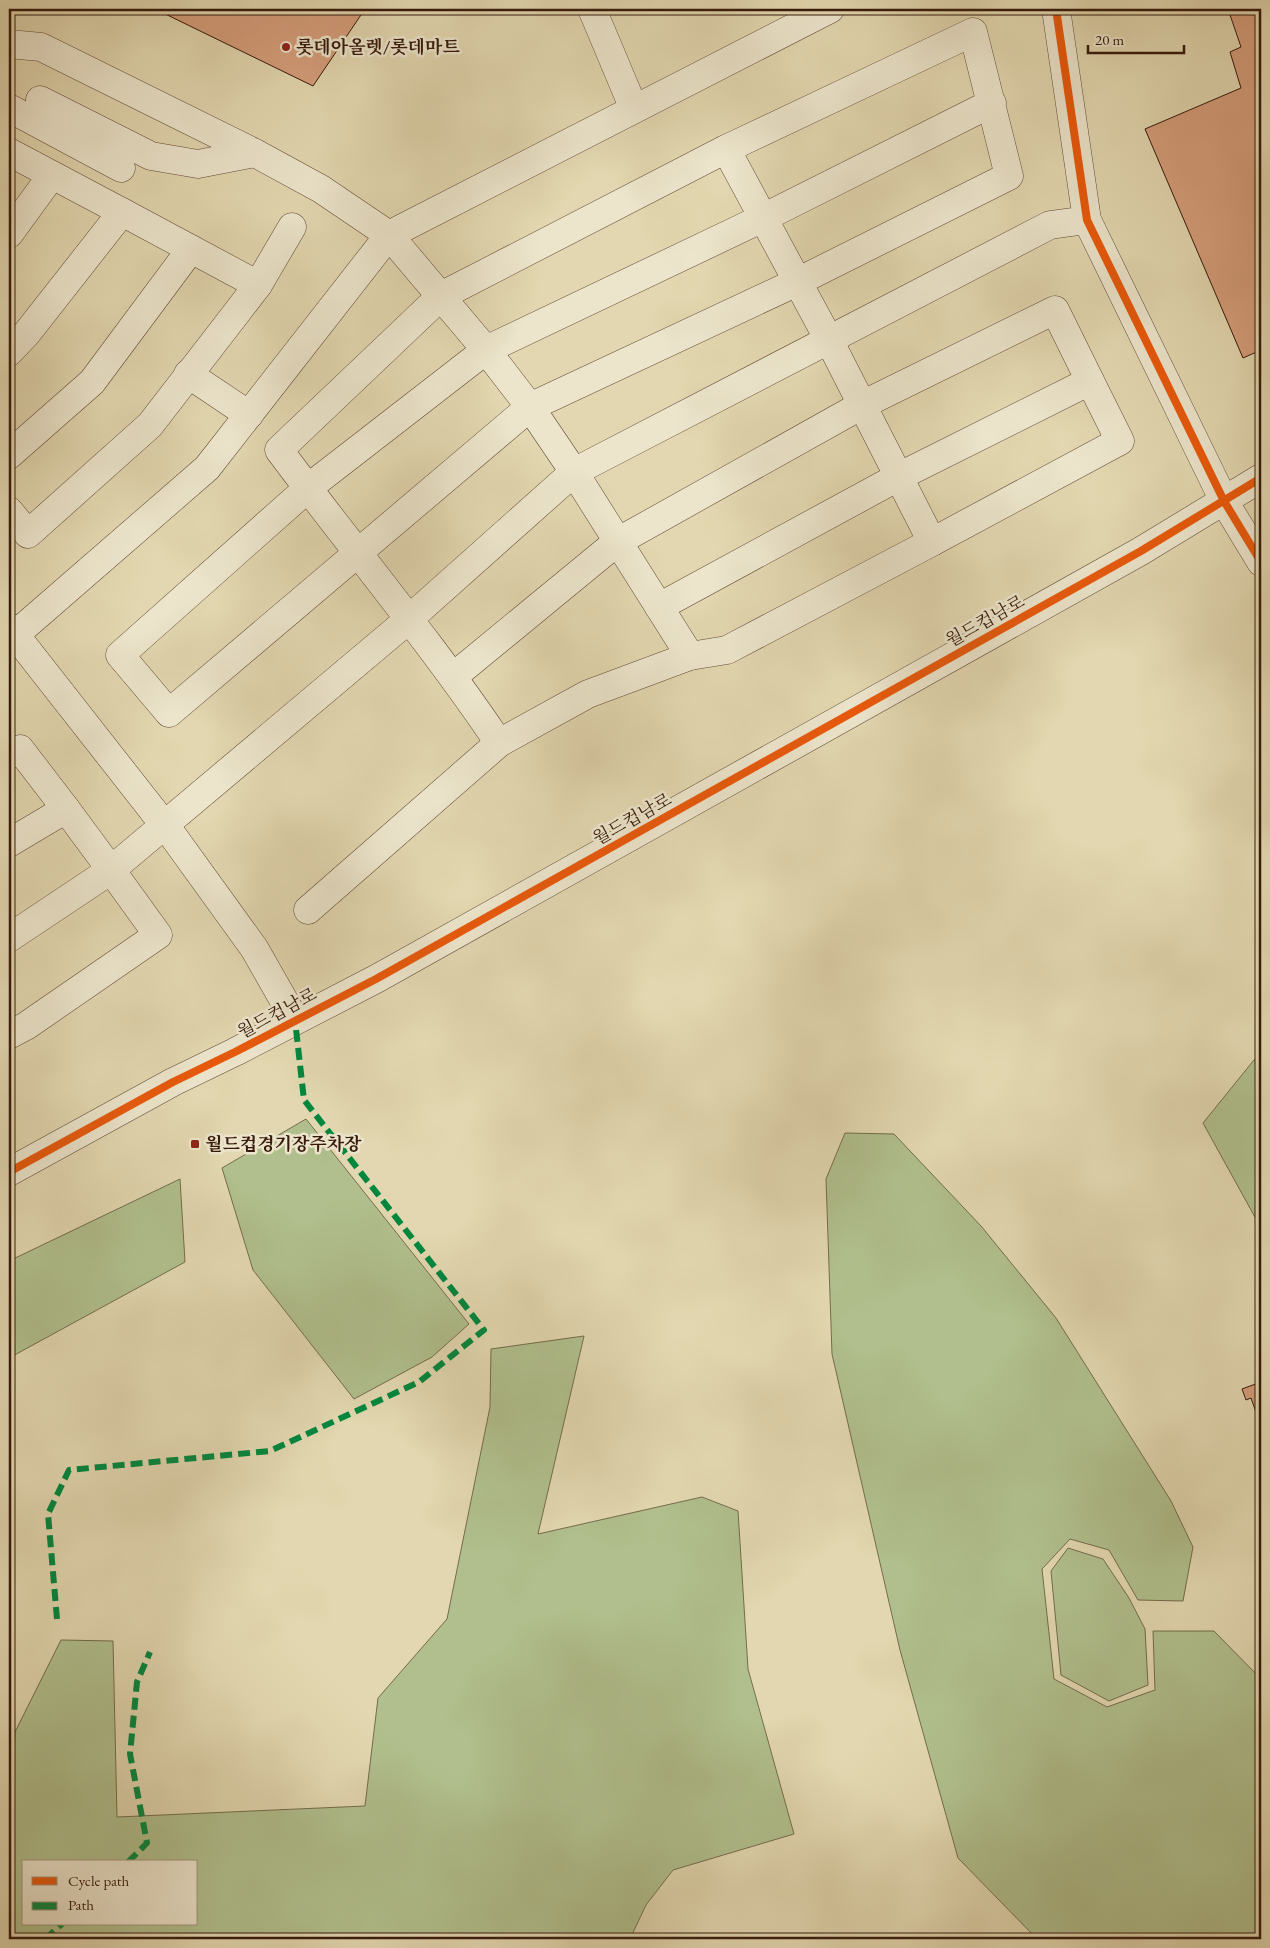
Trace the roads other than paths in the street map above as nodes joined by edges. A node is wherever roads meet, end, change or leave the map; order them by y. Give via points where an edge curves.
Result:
1 (592, 9) edge
2 (830, 9) edge
3 (1056, 9) edge
4 (9, 44) edge
5 (40, 100) dead end
6 (992, 103) junction
7 (9, 108) edge
8 (634, 109) junction
9 (726, 150) junction
10 (9, 152) edge
11 (255, 153) junction
12 (120, 168) dead end
13 (52, 175) junction
14 (122, 212) junction
15 (763, 218) junction
16 (1087, 220) junction
17 (292, 227) dead end
18 (9, 234) edge
19 (389, 236) junction
20 (191, 249) junction
21 (797, 282) junction
22 (258, 285) junction
23 (441, 296) junction
24 (829, 340) junction
25 (486, 350) junction
26 (9, 352) edge
27 (188, 374) junction
28 (1090, 382) junction
29 (862, 405) junction
30 (530, 407) junction
31 (249, 415) junction
32 (9, 455) edge
33 (574, 472) junction
34 (900, 476) junction
35 (1261, 478) edge
36 (308, 488) junction
37 (1224, 501) junction
38 (9, 511) edge
39 (617, 542) junction
40 (932, 542) junction
41 (357, 554) junction
42 (1261, 562) edge
43 (659, 607) junction
44 (408, 620) junction
45 (11, 634) edge
46 (690, 656) junction
47 (454, 676) junction
48 (499, 743) junction
49 (9, 755) edge
50 (66, 809) junction
51 (165, 825) junction
52 (9, 843) edge
53 (111, 870) junction
54 (308, 910) dead end
55 (9, 938) edge
56 (295, 1020) junction
57 (9, 1034) edge
58 (9, 1172) edge

1 - 8 street
2 - 8 street
3 - 16 street
4 - 11 street via 41,47
5 - 11 street via 151,156 198,164
6 - 9 street via 974,32
6 - 15 street
6 - 21 street via 1009,176
7 - 12 street
8 - 19 street
9 - 15 street
9 - 23 street
10 - 13 street
11 - 19 street via 320,189
13 - 14 street
13 - 18 street
14 - 20 street
14 - 26 street
15 - 21 street
15 - 25 street
16 - 24 street via 1050,225
16 - 37 street
17 - 22 street
19 - 23 street
19 - 31 street
20 - 22 street
20 - 32 street via 92,382
21 - 24 street
21 - 30 street
22 - 27 street
23 - 25 street
23 - 36 street via 279,450
24 - 29 street
24 - 33 street
25 - 30 street
25 - 36 street
27 - 31 street
27 - 38 street via 150,426 28,534
28 - 29 street via 1055,310
28 - 34 street
28 - 40 street via 1120,441
29 - 34 street
29 - 39 street
30 - 33 street
30 - 41 street
31 - 45 street via 207,468
33 - 39 street
33 - 44 street
34 - 40 street
34 - 43 street
35 - 37 street, 월드컵남로
36 - 41 street
36 - 41 street via 120,655 169,713
37 - 42 street
37 - 56 street, 월드컵남로 via 1141,551 428,950
39 - 43 street
39 - 47 street
40 - 46 street via 727,650
41 - 44 street
43 - 46 street
44 - 47 street
44 - 51 street
45 - 51 street
46 - 48 street via 588,694
47 - 48 street
48 - 54 street
49 - 50 street via 20,749
50 - 52 street
50 - 53 street
51 - 53 street
51 - 56 street via 254,948
53 - 55 street
53 - 57 street via 158,935 26,1026
56 - 58 street, 월드컵남로 via 173,1082

